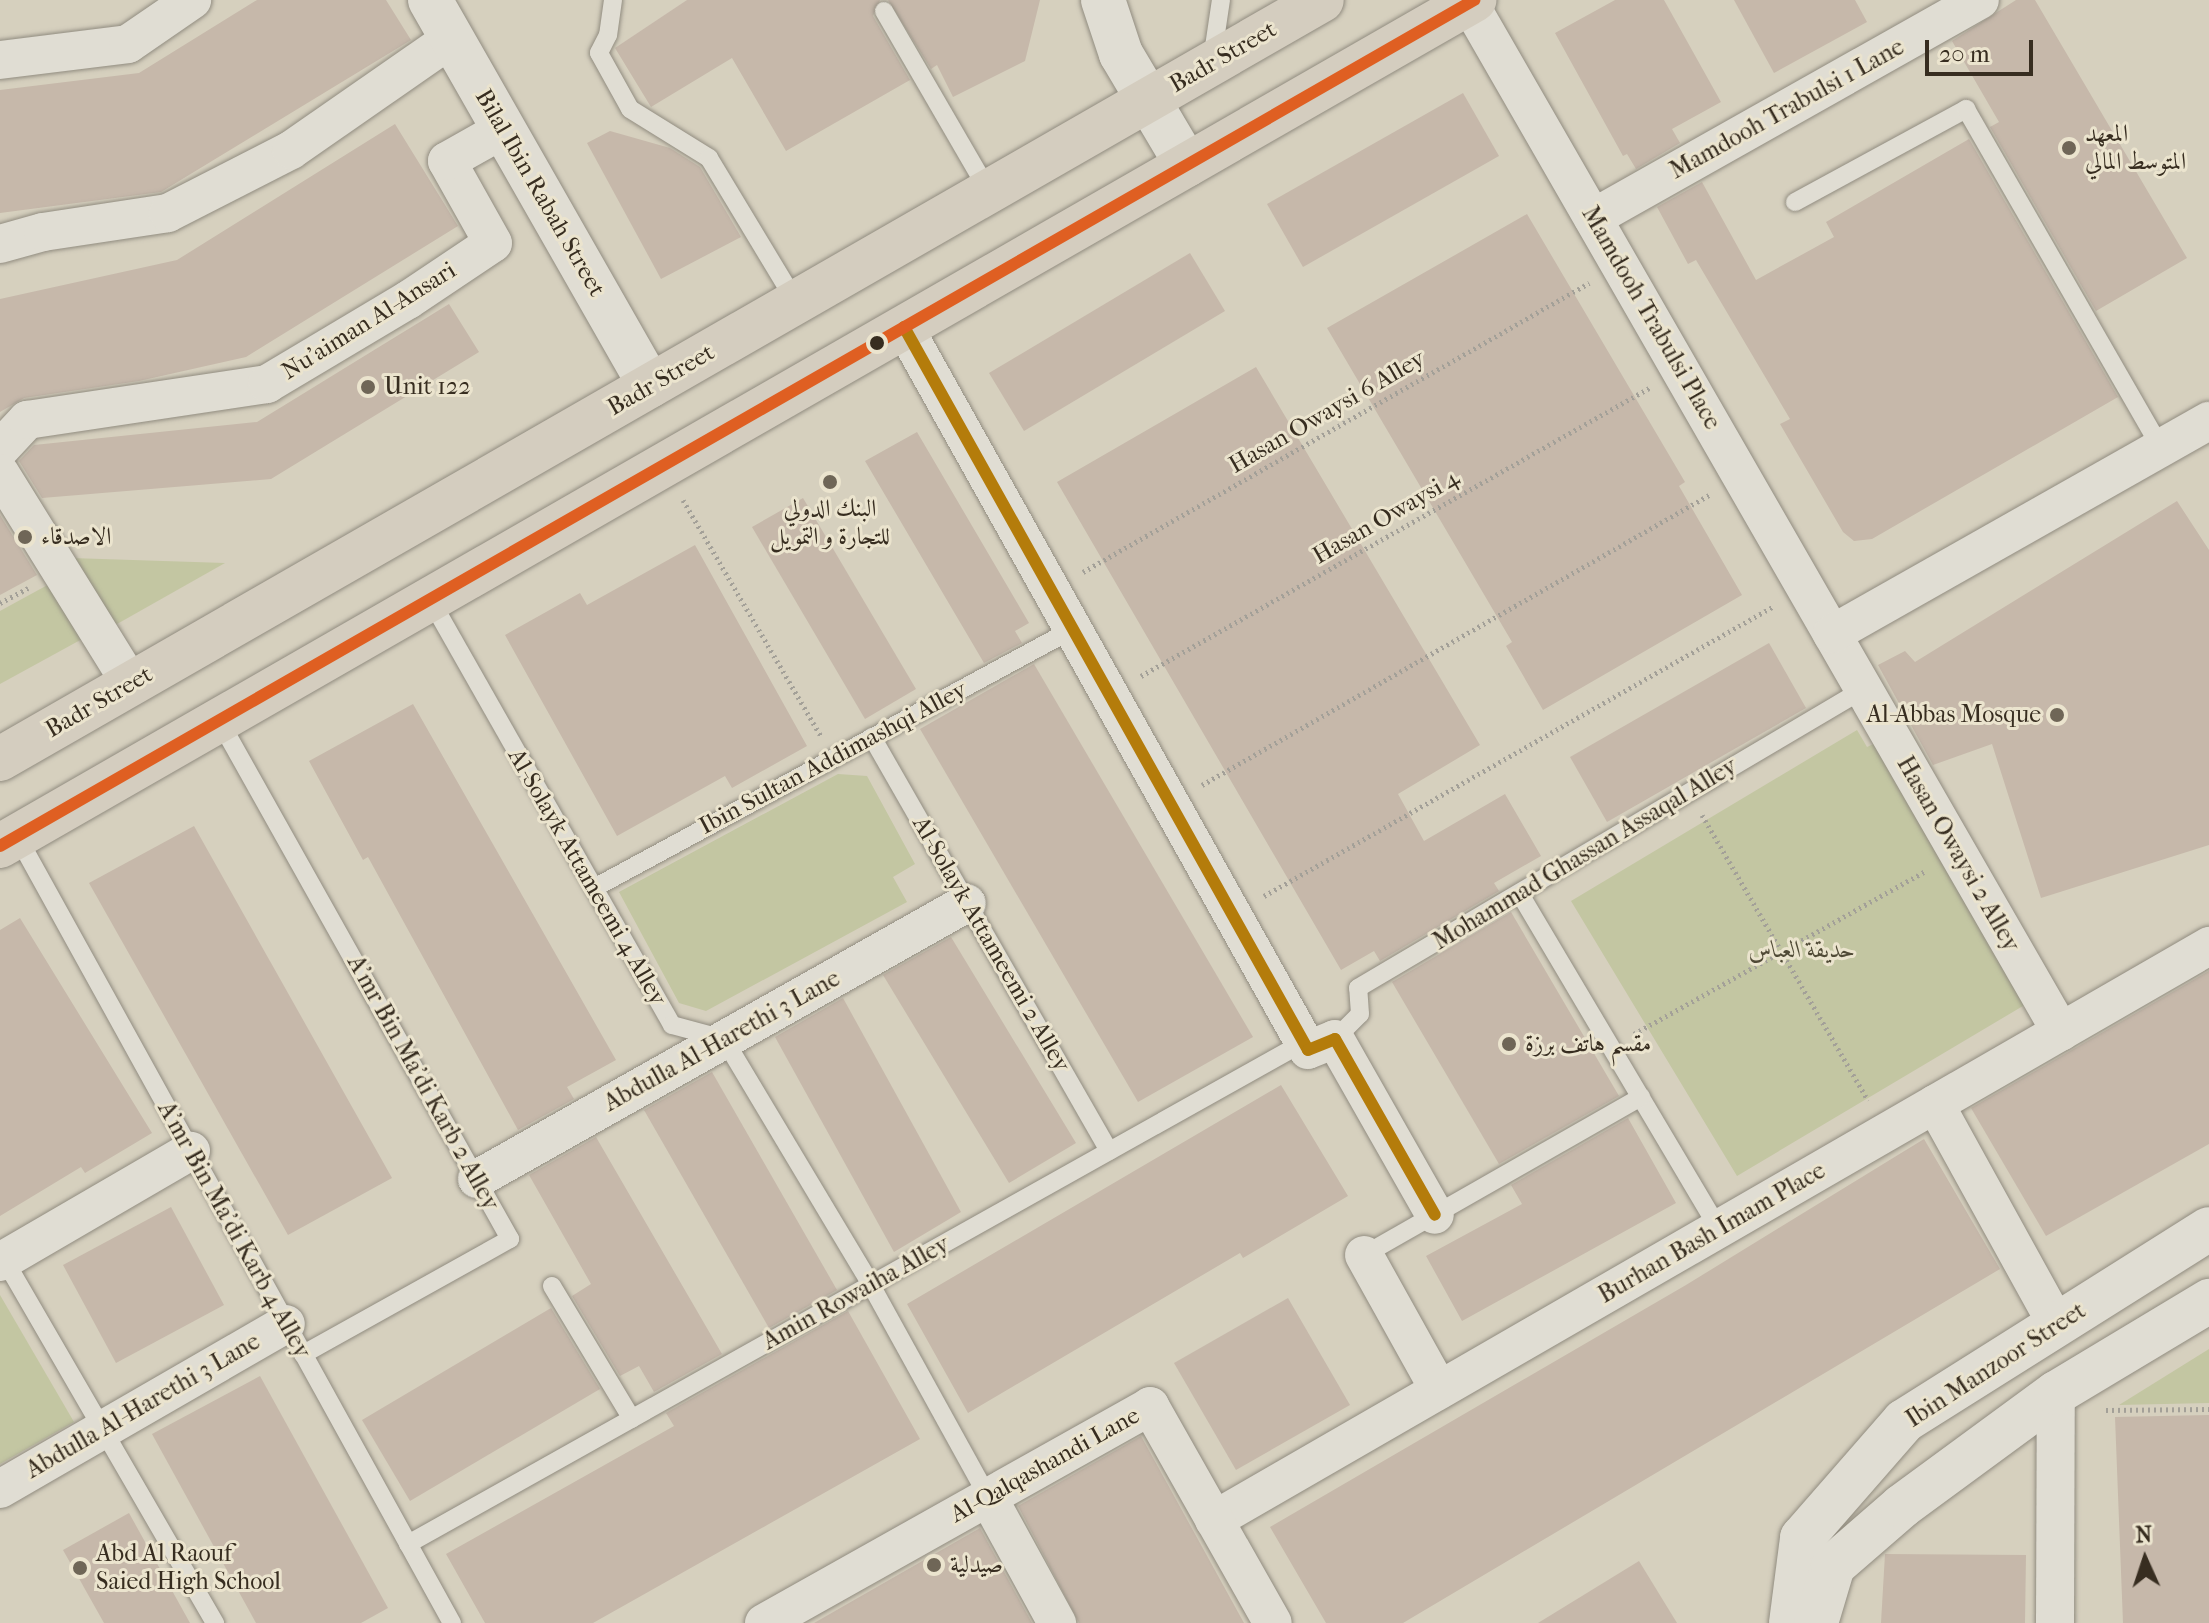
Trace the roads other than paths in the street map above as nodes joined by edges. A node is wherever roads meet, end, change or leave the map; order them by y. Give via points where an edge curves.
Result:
1 (192, 0) edge
2 (430, 0) edge
3 (613, 0) edge
4 (1075, 0) edge
5 (1103, 0) edge
6 (1221, 0) edge
7 (1322, 0) edge
8 (1980, 0) edge
9 (1472, 1) edge
10 (884, 11) dead end
11 (452, 38) junction
12 (1121, 54) junction
13 (0, 60) edge
14 (1211, 64) junction
15 (1148, 100) junction
16 (504, 129) junction
17 (1187, 165) junction
18 (989, 192) junction
19 (1795, 202) dead end
20 (1593, 218) junction
21 (0, 244) edge
22 (796, 302) junction
23 (904, 327) junction
24 (650, 386) junction
25 (2209, 421) edge
26 (2161, 448) junction
27 (0, 449) edge
28 (0, 473) edge
29 (430, 599) junction
30 (1073, 629) junction
31 (1832, 634) junction
32 (131, 684) junction
33 (1864, 689) junction
34 (219, 720) junction
35 (872, 737) junction
36 (0, 759) edge
37 (8, 841) edge
38 (594, 888) junction
39 (1520, 894) junction
40 (967, 903) junction
41 (2209, 946) edge
42 (2061, 1032) junction
43 (724, 1039) junction
44 (1319, 1040) junction
45 (1641, 1097) junction
46 (1935, 1104) junction
47 (191, 1151) junction
48 (1109, 1151) junction
49 (477, 1179) junction
50 (1435, 1215) junction
51 (1719, 1229) junction
52 (2209, 1229) edge
53 (1364, 1255) joint
54 (2, 1260) edge
55 (871, 1285) junction
56 (552, 1286) dead end
57 (2209, 1301) edge
58 (2057, 1325) junction
59 (294, 1339) junction
60 (1439, 1390) junction
61 (2056, 1402) junction
62 (632, 1419) junction
63 (103, 1429) junction
64 (0, 1489) edge
65 (988, 1497) junction
66 (1214, 1520) junction
67 (408, 1544) junction
68 (215, 1623) edge
69 (452, 1623) edge
70 (764, 1623) edge
71 (1057, 1623) edge
72 (1273, 1623) edge
73 (1791, 1623) edge
74 (1816, 1623) edge
75 (2055, 1623) edge

1 - 13 street via 128,44
2 - 11 main road, Bilal Ibin Rabah Street
3 - 22 lane via 599,53 630,109 709,158
4 - 12 main road
5 - 12 main road
6 - 14 lane
7 - 14 main road, Badr Street
8 - 20 street, Mamdooh Trabulsi 1 Lane
9 - 17 main road
9 - 20 street, Mamdooh Trabulsi Place
10 - 18 lane
11 - 16 main road, Bilal Ibin Rabah Street
11 - 21 street via 291,150 168,213
12 - 15 main road
14 - 15 main road, Badr Street
15 - 17 main road
15 - 18 main road, Badr Street
16 - 24 main road, Bilal Ibin Rabah Street
16 - 27 street, Nu'aiman Al-Ansari via 447,161 493,243 408,300 267,384 27,420
17 - 23 main road
18 - 22 main road, Badr Street
19 - 26 lane via 1966,109
20 - 31 street, Mamdooh Trabulsi Place
22 - 24 main road, Badr Street
23 - 29 main road
23 - 30 street
24 - 32 main road, Badr Street
25 - 26 street
26 - 31 street
28 - 32 street
29 - 34 main road
29 - 38 lane, Al-Solayk Attameemi 4 Alley
30 - 35 lane, Ibin Sultan Addimashqi Alley
30 - 44 street via 1232,914
31 - 33 street, Hasan Owaysi 2 Alley
32 - 36 main road, Badr Street
33 - 39 lane, Mohammad Ghassan Assaqal Alley
33 - 42 street, Hasan Owaysi 2 Alley
34 - 37 main road
34 - 49 lane, A'mr Bin Ma'di Karb 2 Alley
35 - 38 lane, Ibin Sultan Addimashqi Alley
35 - 40 lane, Al-Solayk Attameemi 2 Alley
37 - 47 lane, A'mr Bin Ma'di Karb 4 Alley
38 - 43 lane, Al-Solayk Attameemi 4 Alley via 672,1025
39 - 44 lane, Mohammad Ghassan Assaqal Alley via 1358,988 1360,1014
39 - 45 lane
40 - 43 street, Abdulla Al-Harethi 3 Lane
40 - 48 lane, Al-Solayk Attameemi 2 Alley
41 - 42 street, Burhan Bash Imam Place
42 - 46 street, Burhan Bash Imam Place
43 - 49 street, Abdulla Al-Harethi 3 Lane
43 - 55 lane
44 - 48 lane, Amin Rowaiha Alley
44 - 50 street
45 - 50 lane
45 - 51 lane
46 - 51 street, Burhan Bash Imam Place
46 - 58 street
47 - 54 street
47 - 59 lane, A'mr Bin Ma'di Karb 4 Alley
48 - 55 lane, Amin Rowaiha Alley
49 - 59 lane, A'mr Bin Ma'di Karb 2 Alley via 510,1239
50 - 53 lane
51 - 60 street, Burhan Bash Imam Place
52 - 58 main road, Ibin Manzoor Street
53 - 60 street
54 - 63 lane
55 - 62 lane, Amin Rowaiha Alley
55 - 65 lane
56 - 62 lane
57 - 61 main road
58 - 73 main road, Ibin Manzoor Street via 1904,1421 1802,1538
59 - 63 street, Abdulla Al-Harethi 3 Lane
59 - 67 lane, A'mr Bin Ma'di Karb 4 Alley
60 - 66 street, Burhan Bash Imam Place
61 - 74 main road via 1902,1506 1833,1566
61 - 75 street
62 - 67 lane, Amin Rowaiha Alley
63 - 64 street, Abdulla Al-Harethi 3 Lane
63 - 68 lane
65 - 66 street, Al-Qalqashandi Lane via 1150,1406
65 - 70 street, Al-Qalqashandi Lane
65 - 71 street
66 - 72 street, Al-Qalqashandi Lane
67 - 69 lane, A'mr Bin Ma'di Karb 4 Alley

